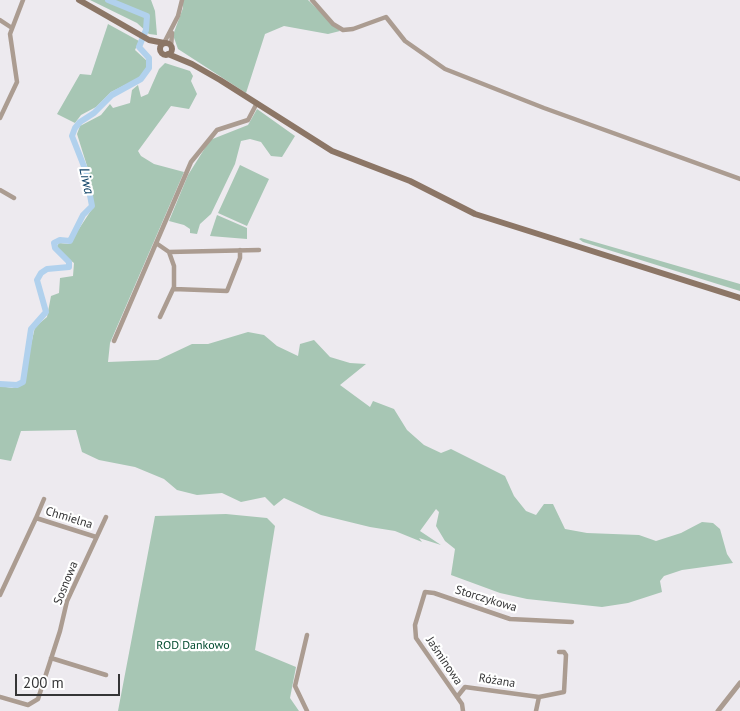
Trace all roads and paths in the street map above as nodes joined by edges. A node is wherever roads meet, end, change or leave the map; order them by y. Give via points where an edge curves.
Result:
1 (23, 0) edge
2 (79, 0) edge
3 (182, 0) edge
4 (312, 0) edge
5 (85, 2) edge
6 (0, 20) edge
7 (173, 27) junction
8 (12, 28) junction
9 (149, 40) junction
10 (164, 43) junction
11 (171, 47) junction
12 (160, 49) junction
13 (168, 54) junction
14 (192, 64) junction
15 (257, 103) junction
16 (0, 118) edge
17 (740, 179) edge
18 (0, 190) edge
19 (14, 198) dead end
20 (156, 243) junction
21 (240, 250) junction
22 (259, 250) dead end
23 (169, 252) junction
24 (174, 289) junction
25 (740, 298) edge
26 (160, 317) dead end
27 (114, 341) dead end
28 (44, 499) dead end
29 (106, 517) dead end
30 (36, 518) junction
31 (96, 537) junction
32 (425, 592) joint
33 (0, 595) edge
34 (572, 622) dead end
35 (306, 635) dead end
36 (559, 652) dead end
37 (51, 658) junction
38 (106, 675) dead end
39 (740, 683) edge
40 (0, 697) edge
41 (457, 697) junction
42 (539, 697) junction
43 (307, 711) edge
44 (463, 711) edge
45 (536, 711) edge
46 (718, 711) edge

1 - 8 street
2 - 5 main road
3 - 7 street
4 - 17 street via 333,24 343,30 386,17 405,41 445,69
5 - 9 main road
6 - 8 street
7 - 10 street
7 - 11 street
8 - 16 street via 11,45 17,79
9 - 10 main road
9 - 12 main road
10 - 11 main road
10 - 12 main road
11 - 13 main road
11 - 14 main road
12 - 13 main road via 163,54
13 - 14 main road
14 - 15 main road
15 - 20 street via 248,120 220,128 196,155
15 - 25 main road via 332,150 410,181 479,216
18 - 19 street
20 - 23 street
20 - 27 street
21 - 22 street
21 - 23 street
21 - 24 street via 227,291
23 - 24 street via 174,266
24 - 26 street
28 - 30 street, Chmielna
29 - 31 street, Sosnowa
30 - 31 street, Chmielna
30 - 33 street, Chmielna
31 - 37 street, Sosnowa via 68,600
32 - 34 street, Storczykowa via 510,619
32 - 41 street, Jaśminowa via 415,625 416,638
35 - 43 street via 295,686
36 - 42 street, Różana via 566,655 564,692
37 - 38 street
37 - 40 street, Sosnowa via 35,703 28,705
39 - 46 street
41 - 42 street, Różana via 464,687 469,687
41 - 44 street, Jaśminowa
42 - 45 street

